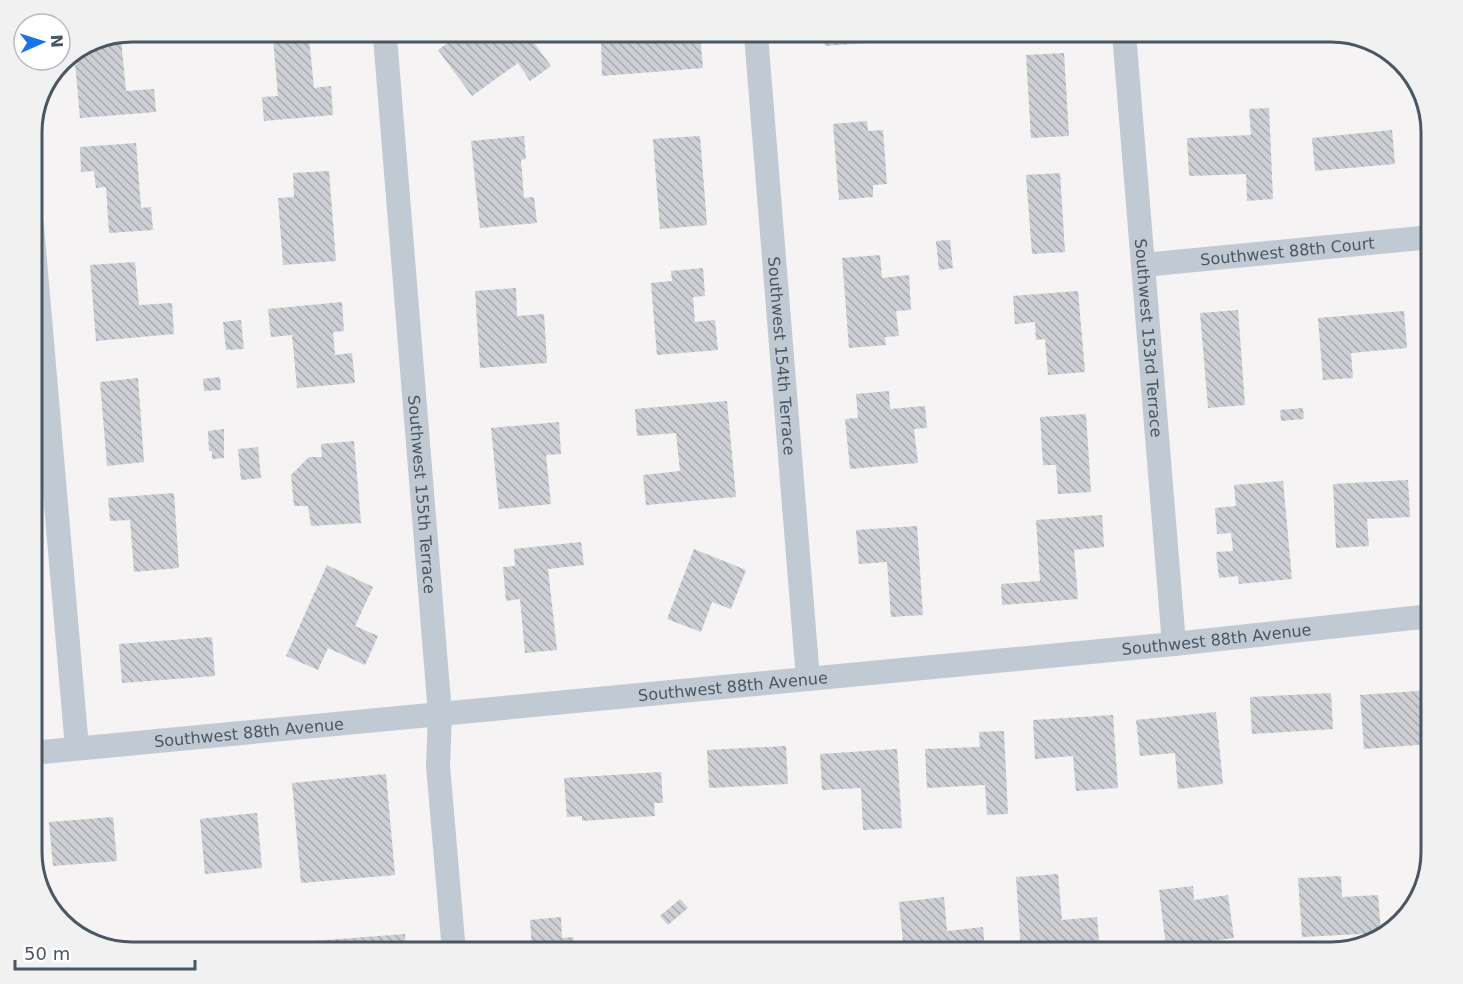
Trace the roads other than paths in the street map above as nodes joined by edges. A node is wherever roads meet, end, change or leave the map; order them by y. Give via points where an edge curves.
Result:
1 (386, 42) edge
2 (757, 42) edge
3 (1125, 42) edge
4 (1421, 238) edge
5 (1144, 265) junction
6 (42, 412) edge
7 (1421, 617) edge
8 (1174, 644) junction
9 (808, 679) junction
10 (440, 714) junction
11 (77, 748) junction
12 (42, 752) edge
13 (452, 942) edge

1 - 10 street, Southwest 155th Terrace
2 - 9 street, Southwest 154th Terrace
3 - 5 street, Southwest 153rd Terrace
4 - 5 street, Southwest 88th Court
5 - 8 street, Southwest 153rd Terrace
6 - 11 street
7 - 8 street, Southwest 88th Avenue
8 - 9 street, Southwest 88th Avenue
9 - 10 street, Southwest 88th Avenue
10 - 11 street, Southwest 88th Avenue
10 - 13 street, Southwest 155th Terrace via 438,766
11 - 12 street, Southwest 88th Avenue

